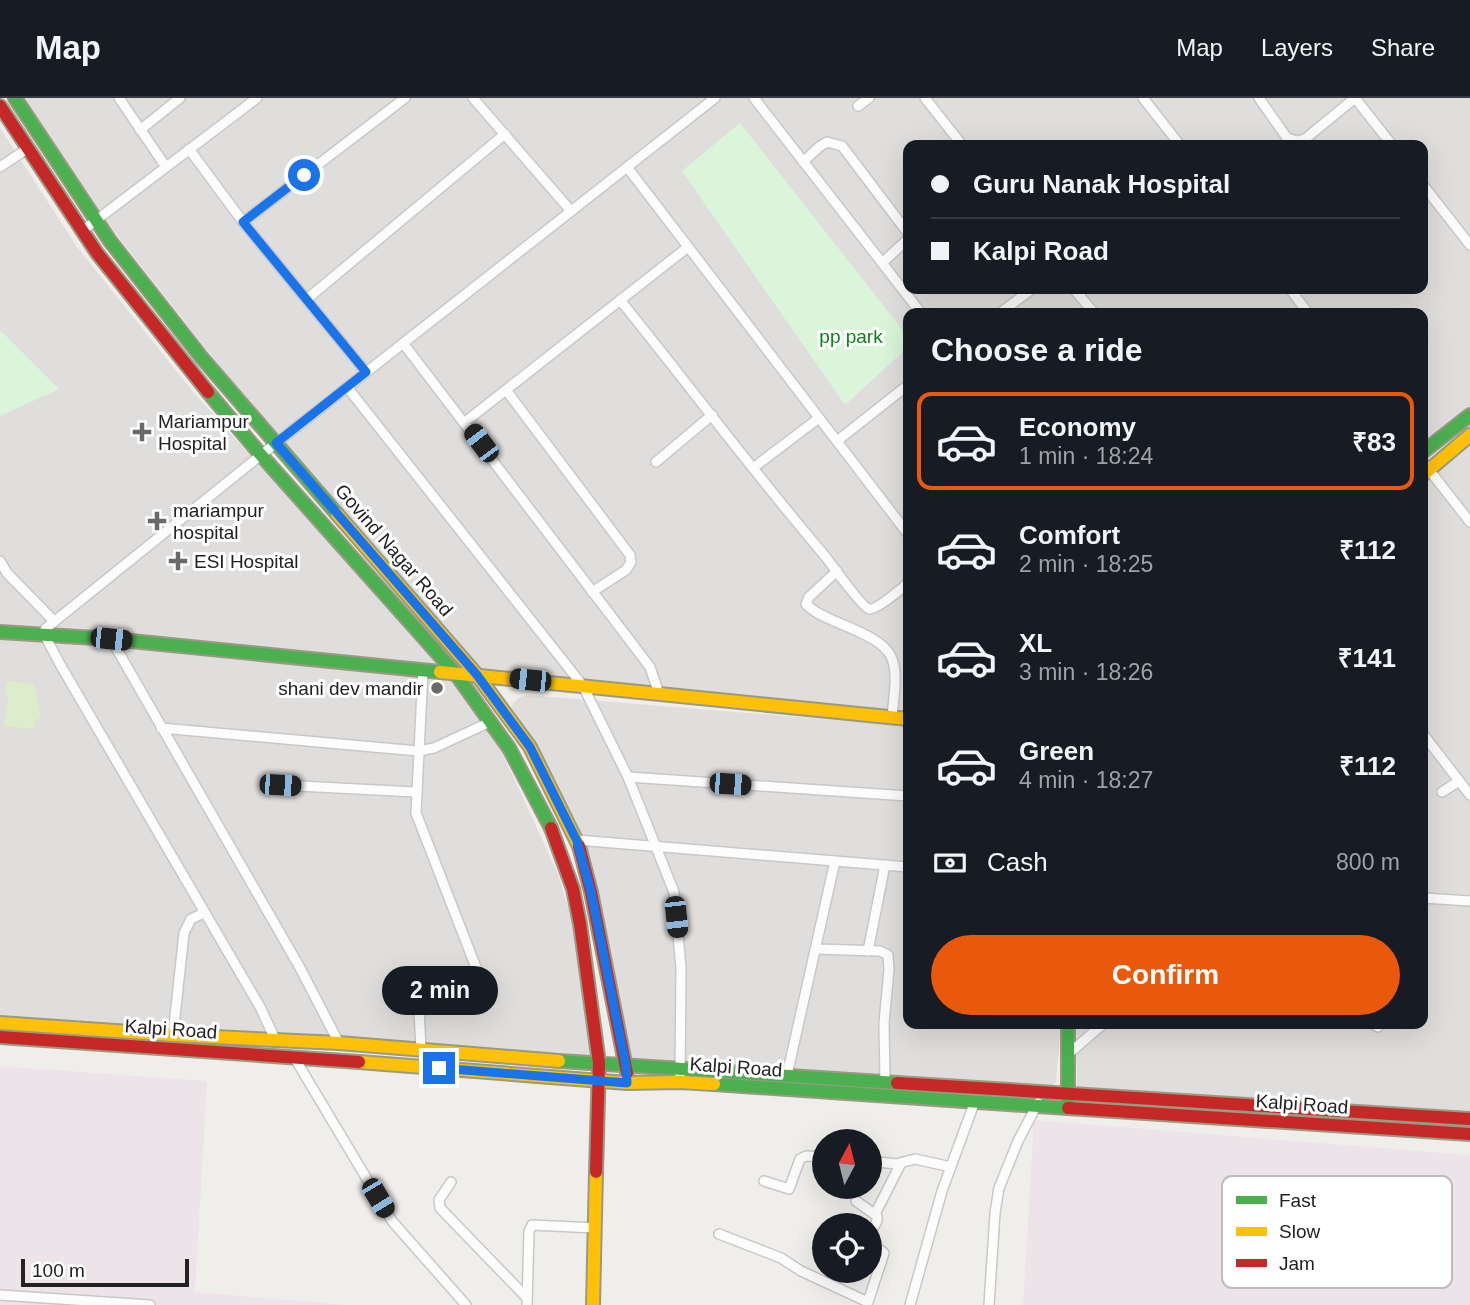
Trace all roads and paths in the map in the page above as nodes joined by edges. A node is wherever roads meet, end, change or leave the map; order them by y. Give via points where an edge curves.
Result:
1 (15, 98) edge
2 (180, 98) edge
3 (257, 98) edge
4 (405, 98) edge
5 (473, 98) edge
6 (715, 98) edge
7 (754, 98) edge
8 (869, 98) edge
9 (925, 98) edge
10 (1143, 98) edge
11 (1259, 98) edge
12 (1355, 98) edge
13 (121, 99) edge
14 (0, 106) edge
15 (858, 106) dead end
16 (140, 130) junction
17 (505, 134) junction
18 (958, 140) edge
19 (1176, 140) edge
20 (1294, 140) edge
21 (1301, 140) edge
22 (1388, 140) edge
23 (27, 149) junction
24 (189, 149) junction
25 (803, 162) junction
26 (0, 167) edge
27 (166, 167) junction
28 (627, 167) junction
29 (1428, 191) edge
30 (571, 211) junction
31 (98, 220) junction
32 (243, 222) junction
33 (903, 226) edge
34 (82, 231) junction
35 (903, 244) edge
36 (1470, 245) edge
37 (688, 247) junction
38 (882, 263) junction
39 (903, 290) edge
40 (906, 294) edge
41 (1025, 294) edge
42 (1078, 294) edge
43 (307, 299) junction
44 (620, 300) junction
45 (917, 308) edge
46 (1007, 308) edge
47 (1090, 308) edge
48 (403, 344) junction
49 (366, 372) junction
50 (347, 387) junction
51 (903, 389) edge
52 (506, 390) junction
53 (712, 415) junction
54 (1470, 415) edge
55 (819, 418) junction
56 (465, 422) junction
57 (1470, 435) edge
58 (837, 441) junction
59 (276, 443) junction
60 (1428, 448) edge
61 (261, 455) junction
62 (656, 462) dead end
63 (1428, 467) edge
64 (753, 468) junction
65 (1428, 473) edge
66 (1470, 522) edge
67 (903, 527) edge
68 (0, 561) edge
69 (836, 570) junction
70 (903, 587) edge
71 (592, 592) junction
72 (53, 620) junction
73 (0, 632) edge
74 (44, 634) junction
75 (111, 639) junction
76 (423, 670) junction
77 (456, 674) junction
78 (477, 675) junction
79 (583, 686) junction
80 (659, 694) junction
81 (892, 717) junction
82 (903, 718) edge
83 (491, 722) junction
84 (161, 728) junction
85 (1428, 740) edge
86 (418, 751) junction
87 (628, 777) junction
88 (1459, 780) junction
89 (280, 785) dead end
90 (415, 792) junction
91 (1442, 792) dead end
92 (1470, 795) edge
93 (903, 796) edge
94 (577, 841) junction
95 (655, 845) junction
96 (835, 861) junction
97 (885, 865) junction
98 (903, 867) edge
99 (1428, 898) edge
100 (1470, 901) edge
101 (204, 913) junction
102 (816, 950) junction
103 (868, 951) junction
104 (0, 1023) edge
105 (1068, 1029) edge
106 (1097, 1029) edge
107 (173, 1035) junction
108 (0, 1037) edge
109 (275, 1039) junction
110 (339, 1043) junction
111 (421, 1050) junction
112 (1067, 1056) junction
113 (294, 1057) junction
114 (599, 1063) junction
115 (626, 1066) junction
116 (680, 1068) junction
117 (787, 1075) junction
118 (600, 1081) junction
119 (885, 1081) junction
120 (680, 1082) junction
121 (627, 1083) junction
122 (1038, 1091) junction
123 (1069, 1093) junction
124 (975, 1101) junction
125 (1038, 1106) junction
126 (1068, 1107) junction
127 (1470, 1119) edge
128 (1470, 1134) edge
129 (812, 1156) edge
130 (882, 1162) edge
131 (901, 1163) junction
132 (951, 1167) junction
133 (764, 1181) dead end
134 (451, 1182) dead end
135 (856, 1200) dead end
136 (875, 1213) edge
137 (876, 1213) edge
138 (594, 1228) junction
139 (719, 1234) dead end
140 (812, 1276) edge
141 (827, 1283) edge
142 (874, 1283) edge
143 (0, 1295) edge
144 (527, 1302) edge
145 (150, 1305) edge
146 (466, 1305) edge
147 (593, 1305) edge
148 (910, 1305) edge
149 (989, 1305) edge

1 - 31 main road, Govind Nagar Road
2 - 16 street
3 - 24 street
4 - 32 street
5 - 17 street
6 - 28 street
7 - 25 street
8 - 15 street
9 - 18 street
10 - 19 street
11 - 20 street via 1287,138
12 - 21 street
12 - 22 street
13 - 16 street
14 - 23 main road, Govind Nagar Road
16 - 27 street
17 - 30 street
17 - 43 street
23 - 26 street
23 - 34 main road, Govind Nagar Road
24 - 27 street
24 - 32 street
25 - 33 street via 827,142 842,146
25 - 38 street
27 - 31 street
28 - 30 street
28 - 37 street
29 - 36 street
30 - 48 street
31 - 34 street
31 - 59 main road, Govind Nagar Road via 202,358
32 - 43 street
34 - 61 main road, Govind Nagar Road
35 - 38 street
37 - 44 street
37 - 55 street
38 - 39 street
40 - 45 street
41 - 46 street
42 - 47 street
43 - 49 street
44 - 52 street
44 - 53 street
48 - 49 street
48 - 56 street
49 - 50 street
50 - 59 street
50 - 79 street
51 - 58 street
52 - 56 street
52 - 71 street via 630,555 626,569
53 - 62 street
53 - 64 street
54 - 60 main road
55 - 58 street
55 - 64 street
56 - 71 street
57 - 63 main road
58 - 67 street
59 - 61 street
59 - 78 main road, Govind Nagar Road
61 - 72 street
61 - 77 main road, Govind Nagar Road
64 - 69 street
65 - 66 street
68 - 72 street
69 - 70 street via 866,609
69 - 81 street via 806,604 871,636 890,652 897,675
71 - 80 street via 650,667
72 - 74 street
73 - 74 main road
74 - 75 main road
74 - 101 street
75 - 76 main road
75 - 84 street
76 - 77 main road
76 - 86 street
77 - 78 main road
77 - 83 main road, Govind Nagar Road
78 - 79 main road
78 - 94 main road, Govind Nagar Road via 530,747
79 - 80 main road
79 - 87 street
80 - 81 main road
81 - 82 main road
83 - 86 street
83 - 114 main road, Govind Nagar Road via 556,838 573,889
84 - 86 street
84 - 110 street
85 - 88 street
86 - 90 street
87 - 93 street
87 - 95 street
88 - 91 street
88 - 92 street
89 - 90 street
90 - 111 street via 419,825 482,983 438,992 419,1009
94 - 95 street
94 - 115 main road, Govind Nagar Road
95 - 96 street
95 - 116 street via 674,892 681,968
96 - 97 street
96 - 102 street
97 - 98 street
97 - 103 street
99 - 100 street
101 - 107 street via 191,919 184,933
101 - 109 street
102 - 103 street
102 - 117 street
103 - 119 street via 885,952 890,961
104 - 107 main road, Kalpi Road
105 - 112 main road
106 - 112 street
107 - 109 main road, Kalpi Road
108 - 113 main road, Kalpi Road
109 - 110 main road, Kalpi Road
110 - 111 main road, Kalpi Road
111 - 114 main road, Kalpi Road
112 - 123 main road
113 - 118 main road, Kalpi Road
113 - 146 street via 392,1222
114 - 115 main road, Kalpi Road
114 - 118 main road, Govind Nagar Road
115 - 116 main road, Kalpi Road
115 - 121 main road, Govind Nagar Road
116 - 117 main road, Kalpi Road
116 - 120 street
117 - 119 main road, Kalpi Road
118 - 121 main road, Kalpi Road
118 - 138 main road, Govind Nagar Road
119 - 122 main road, Kalpi Road
120 - 121 main road, Kalpi Road
120 - 124 main road, Kalpi Road
122 - 123 main road, Kalpi Road
122 - 125 street
123 - 126 main road
123 - 127 main road, Kalpi Road
124 - 125 main road, Kalpi Road
124 - 132 street
125 - 126 main road, Kalpi Road
125 - 149 street via 999,1188
126 - 128 main road, Kalpi Road
129 - 133 street via 800,1159 789,1189
130 - 131 street
131 - 132 street via 915,1159
131 - 137 street
132 - 148 street
134 - 144 street via 439,1200 440,1208
135 - 136 street
138 - 144 street via 532,1225
138 - 147 main road, Govind Nagar Road
139 - 140 street via 781,1258
141 - 142 street via 868,1302
143 - 145 street

